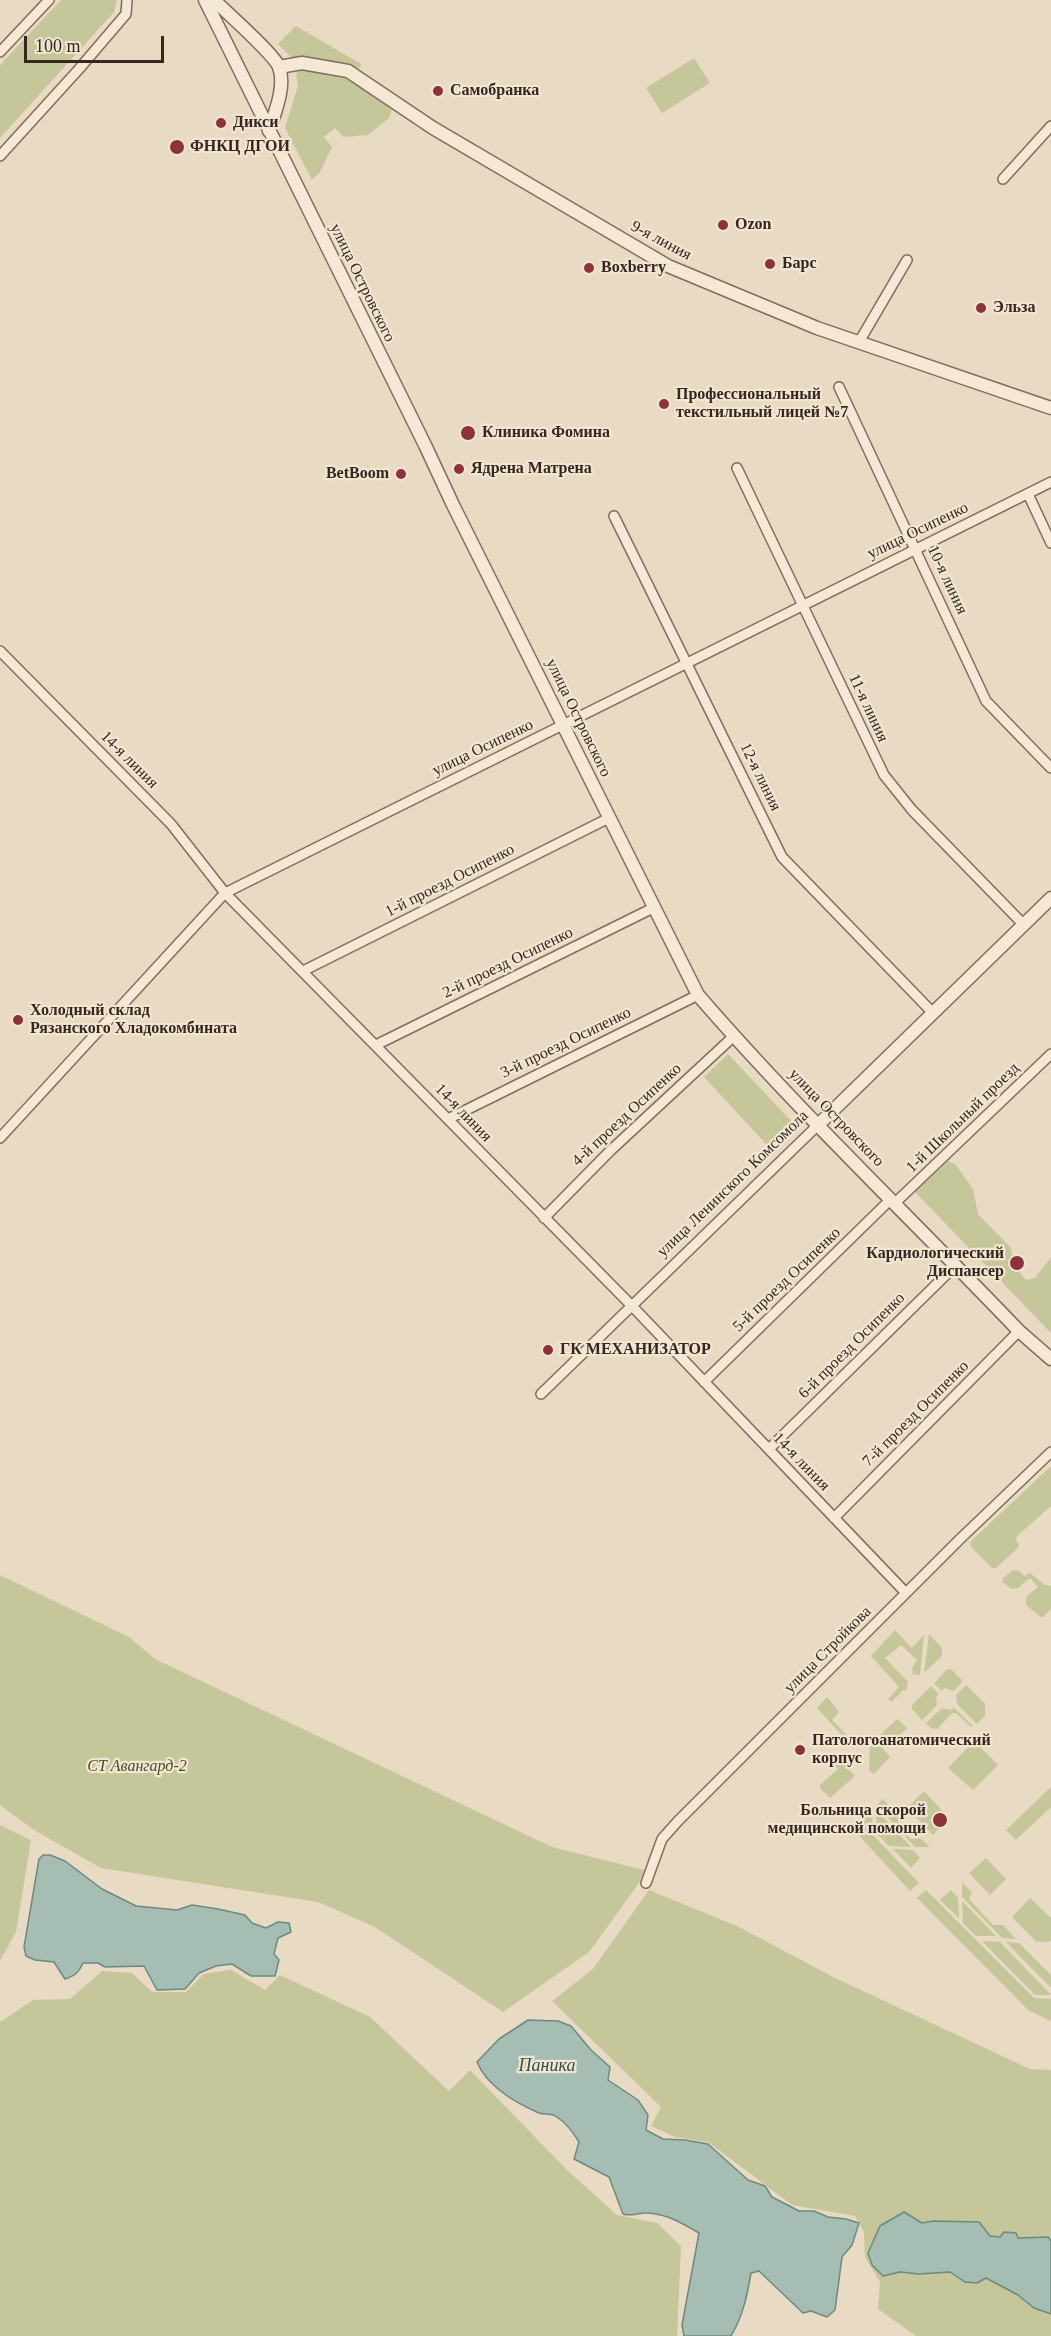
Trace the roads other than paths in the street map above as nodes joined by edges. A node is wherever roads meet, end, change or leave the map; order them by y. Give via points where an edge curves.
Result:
1 (49, 0) edge
2 (127, 0) edge
3 (205, 0) edge
4 (214, 0) edge
5 (0, 52) edge
6 (279, 67) junction
7 (1051, 126) edge
8 (268, 131) junction
9 (0, 156) edge
10 (1003, 179) dead end
11 (907, 260) dead end
12 (859, 342) junction
13 (839, 387) dead end
14 (1051, 408) edge
15 (737, 468) dead end
16 (1051, 482) edge
17 (1028, 494) junction
18 (614, 516) dead end
19 (1051, 543) edge
20 (916, 549) junction
21 (802, 604) junction
22 (0, 651) edge
23 (687, 662) junction
24 (564, 725) junction
25 (1051, 768) edge
26 (609, 818) junction
27 (225, 893) junction
28 (1051, 898) edge
29 (653, 908) junction
30 (1024, 925) junction
31 (303, 971) junction
32 (698, 995) junction
33 (933, 1013) junction
34 (734, 1036) junction
35 (376, 1044) junction
36 (1051, 1054) edge
37 (448, 1119) junction
38 (818, 1125) junction
39 (0, 1138) edge
40 (893, 1201) junction
41 (544, 1218) junction
42 (956, 1265) junction
43 (632, 1306) junction
44 (1019, 1331) junction
45 (1051, 1359) edge
46 (704, 1382) junction
47 (541, 1394) dead end
48 (769, 1449) junction
49 (1051, 1452) edge
50 (834, 1518) junction
51 (906, 1593) junction
52 (646, 1882) dead end

1 - 5 street
2 - 9 street via 126,14
3 - 8 street, улица Островского
4 - 6 street
6 - 8 street via 280,95
6 - 12 street, 9-я линия via 302,63 348,71 433,128 668,266
7 - 10 street
8 - 24 street, улица Островского
11 - 12 street
12 - 14 street, 9-я линия
13 - 20 street, 10-я линия
15 - 21 street, 11-я линия
16 - 17 street, улица Осипенко
17 - 19 street
17 - 20 street, улица Осипенко
18 - 23 street, 12-я линия
20 - 21 street, улица Осипенко
20 - 25 street, 10-я линия via 986,701
21 - 23 street, улица Осипенко
21 - 30 street, 11-я линия via 884,775 912,810
22 - 27 street, 14-я линия via 171,824
23 - 24 street, улица Осипенко
23 - 33 street, 12-я линия via 782,857
24 - 26 street, улица Островского
24 - 27 street, улица Осипенко
26 - 29 street, улица Островского
26 - 31 street, 1-й проезд Осипенко
27 - 31 street, 14-я линия
27 - 39 street, улица Осипенко
28 - 30 street, улица Ленинского Комсомола
29 - 32 street, улица Островского
29 - 35 street, 2-й проезд Осипенко
30 - 33 street, улица Ленинского Комсомола
31 - 35 street, 14-я линия
32 - 34 street, улица Островского
32 - 37 street, 3-й проезд Осипенко
33 - 38 street, улица Ленинского Комсомола
34 - 38 street, улица Островского
34 - 41 street, 4-й проезд Осипенко
35 - 37 street, 14-я линия
36 - 40 street, 1-й Школьный проезд
37 - 41 street, 14-я линия
38 - 40 street, улица Островского
38 - 43 street, улица Ленинского Комсомола
40 - 42 street, улица Островского
40 - 46 street, 5-й проезд Осипенко
41 - 43 street, 14-я линия
42 - 44 street, улица Островского
42 - 48 street, 6-й проезд Осипенко
43 - 46 street, 14-я линия
43 - 47 street, улица Ленинского Комсомола
44 - 45 street, улица Островского
44 - 50 street, 7-й проезд Осипенко
46 - 48 street, 14-я линия
48 - 50 street, 14-я линия
49 - 51 street, улица Стройкова
50 - 51 street, 14-я линия
51 - 52 street, улица Стройкова via 662,1839

